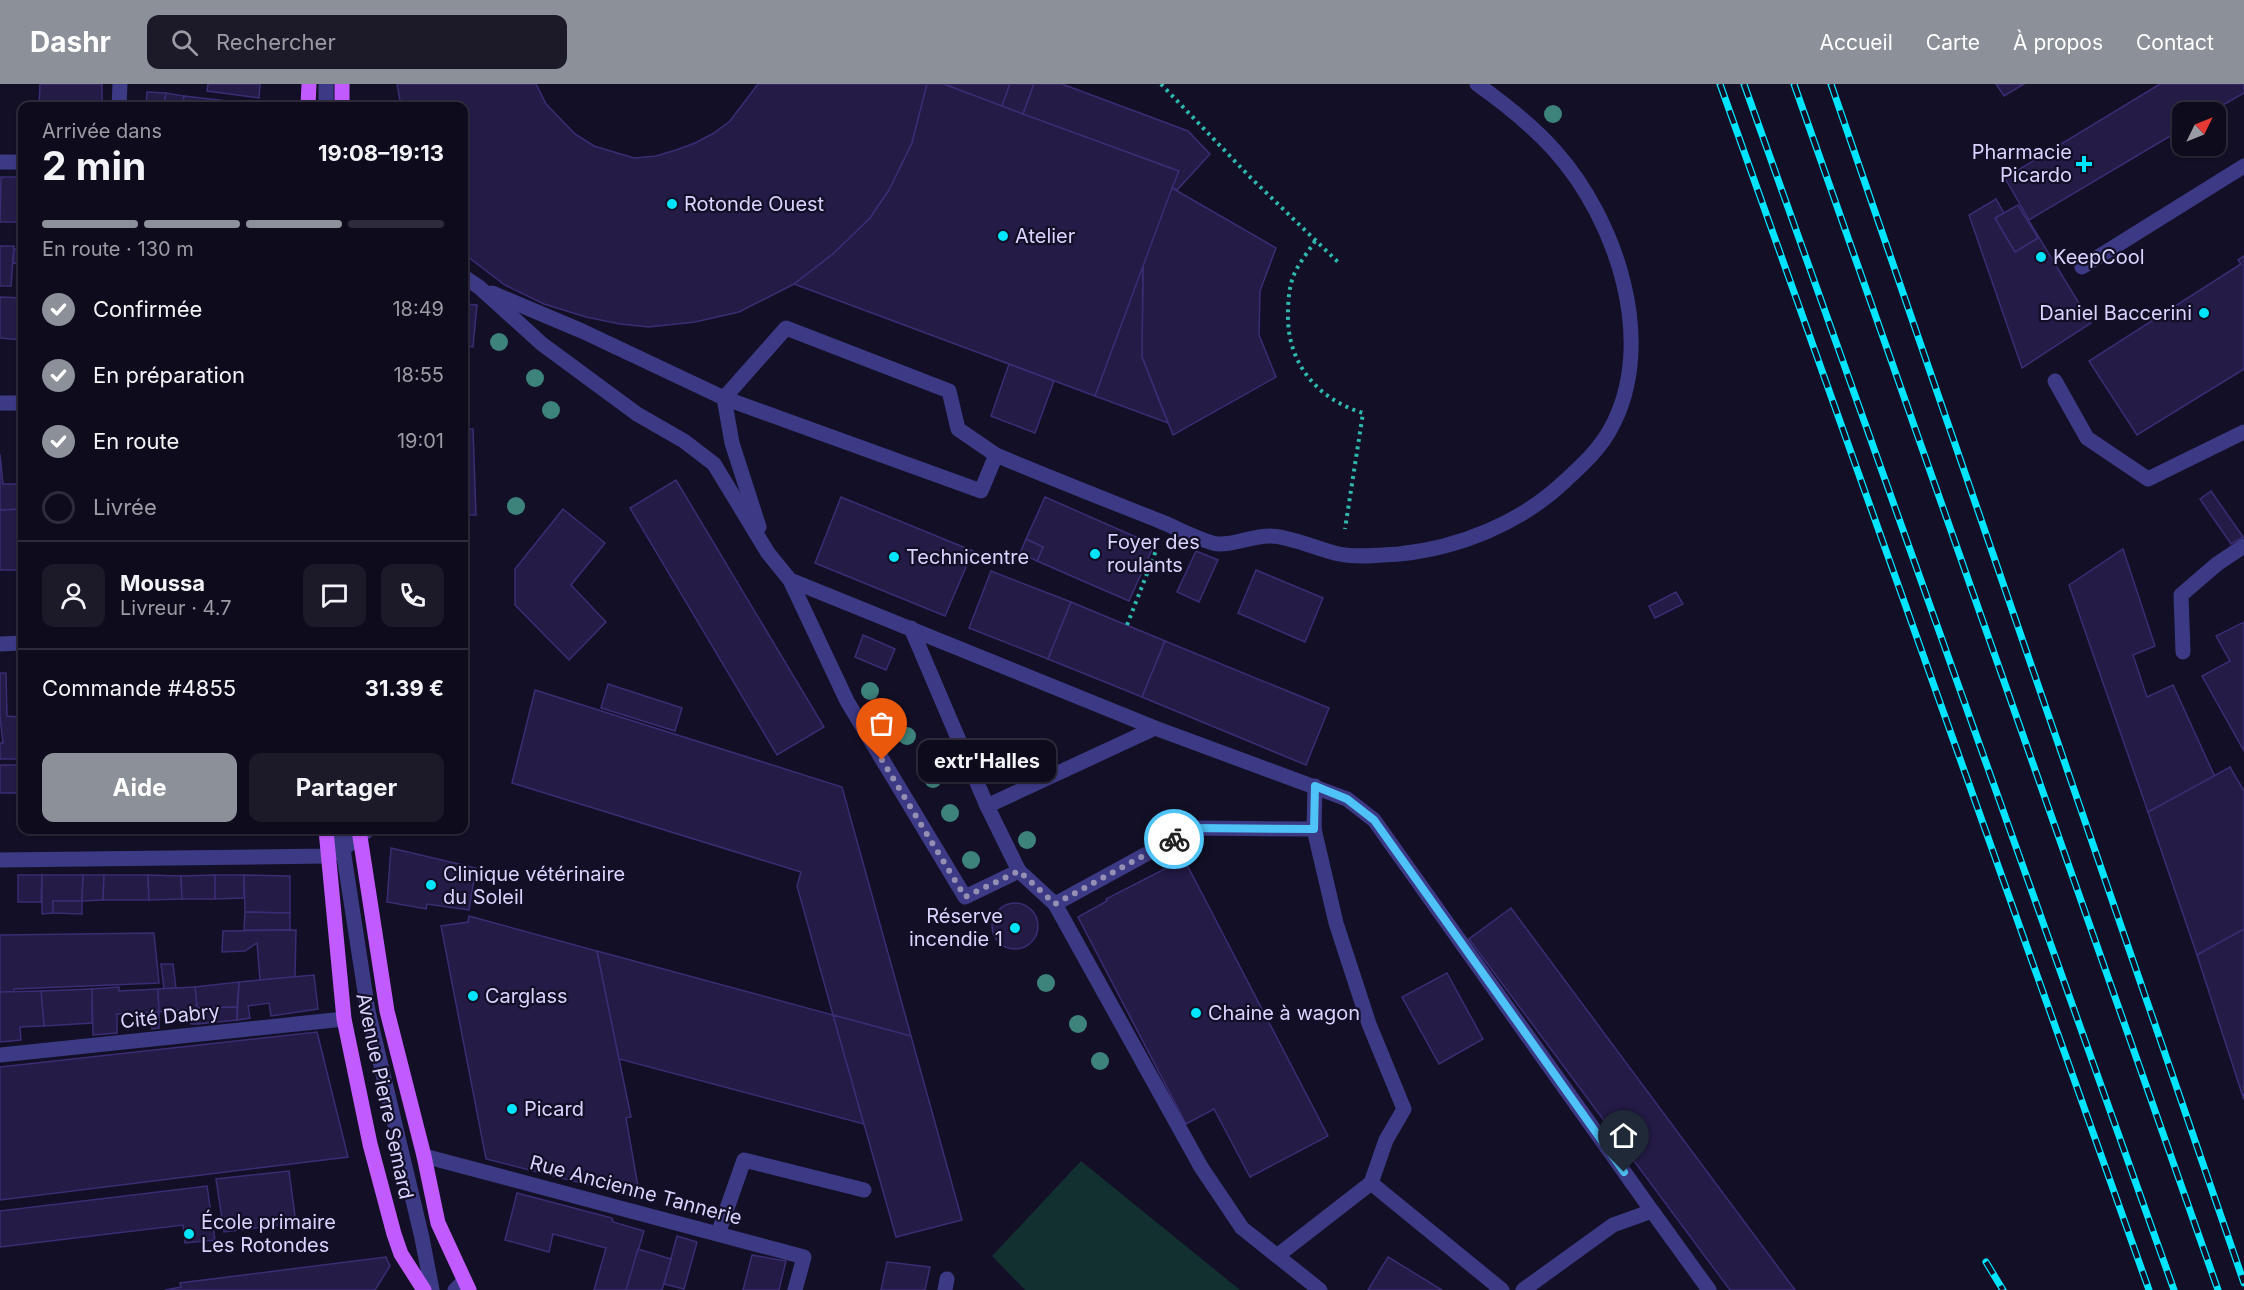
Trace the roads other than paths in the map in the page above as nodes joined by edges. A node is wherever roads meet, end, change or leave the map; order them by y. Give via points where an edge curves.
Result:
1 (120, 84) edge
2 (309, 84) edge
3 (326, 84) edge
4 (342, 84) edge
5 (1477, 84) edge
6 (119, 102) edge
7 (308, 102) edge
8 (326, 102) edge
9 (342, 102) edge
10 (0, 162) edge
11 (18, 162) edge
12 (2244, 166) edge
13 (2082, 267) dead end
14 (468, 279) edge
15 (479, 287) junction
16 (2055, 381) dead end
17 (724, 398) junction
18 (0, 403) edge
19 (18, 403) edge
20 (2244, 432) edge
21 (996, 455) junction
22 (2244, 546) edge
23 (768, 553) junction
24 (790, 580) junction
25 (910, 628) junction
26 (18, 643) edge
27 (0, 644) edge
28 (2183, 652) dead end
29 (1155, 728) junction
30 (1315, 786) junction
31 (987, 806) junction
32 (1314, 829) junction
33 (328, 834) edge
34 (339, 834) edge
35 (360, 834) edge
36 (362, 834) edge
37 (336, 853) junction
38 (0, 860) edge
39 (1019, 871) junction
40 (1055, 904) junction
41 (344, 1019) junction
42 (0, 1055) edge
43 (424, 1156) junction
44 (1371, 1183) junction
45 (864, 1190) dead end
46 (1652, 1211) junction
47 (718, 1234) junction
48 (1277, 1257) junction
49 (463, 1288) edge
50 (424, 1290) edge
51 (432, 1290) edge
52 (795, 1290) edge
53 (1320, 1290) edge
54 (1502, 1290) edge
55 (1523, 1290) edge
56 (1709, 1290) edge

1 - 6 street
2 - 7 main road
3 - 8 street
4 - 9 main road
5 - 21 street via 1538,132 1579,182 1608,235 1625,292 1630,321 1629,373 1623,400 1598,448 1554,492 1524,513 1449,544 1402,553 1341,555 1272,536 1216,544
10 - 11 street
12 - 13 street
14 - 15 street
15 - 17 street
15 - 23 street via 542,344 637,414 714,464
16 - 20 street via 2087,438 2148,479
17 - 21 street via 981,491
17 - 21 street via 786,328 949,391 958,429
17 - 23 street via 732,443
18 - 19 street
22 - 28 street via 2181,595
23 - 24 street
24 - 25 street
24 - 39 street via 847,701 965,897
25 - 29 street
25 - 31 street
26 - 27 street
29 - 30 street
29 - 31 street
30 - 32 street
30 - 46 street via 1347,799 1374,820
31 - 39 street
32 - 40 street via 1194,828
32 - 44 street via 1369,1024 1404,1109 1386,1140
33 - 37 main road, Avenue Pierre Semard
34 - 37 street, Avenue Pierre Semard
35 - 37 street
36 - 43 main road, Avenue Pierre Semard via 387,1011
37 - 38 street
37 - 41 main road, Avenue Pierre Semard
37 - 51 street, Avenue Pierre Semard
39 - 40 street
40 - 48 street via 1201,1167 1242,1228
41 - 42 street, Cité Dabry
41 - 50 main road, Avenue Pierre Semard via 394,1234 401,1254
43 - 47 street, Rue Ancienne Tannerie
43 - 49 main road, Avenue Pierre Semard via 438,1223
44 - 48 street
44 - 54 street
45 - 47 street via 744,1160
46 - 55 street via 1613,1225
46 - 56 street
47 - 52 street, Rue Ancienne Tannerie via 804,1257
48 - 53 street

